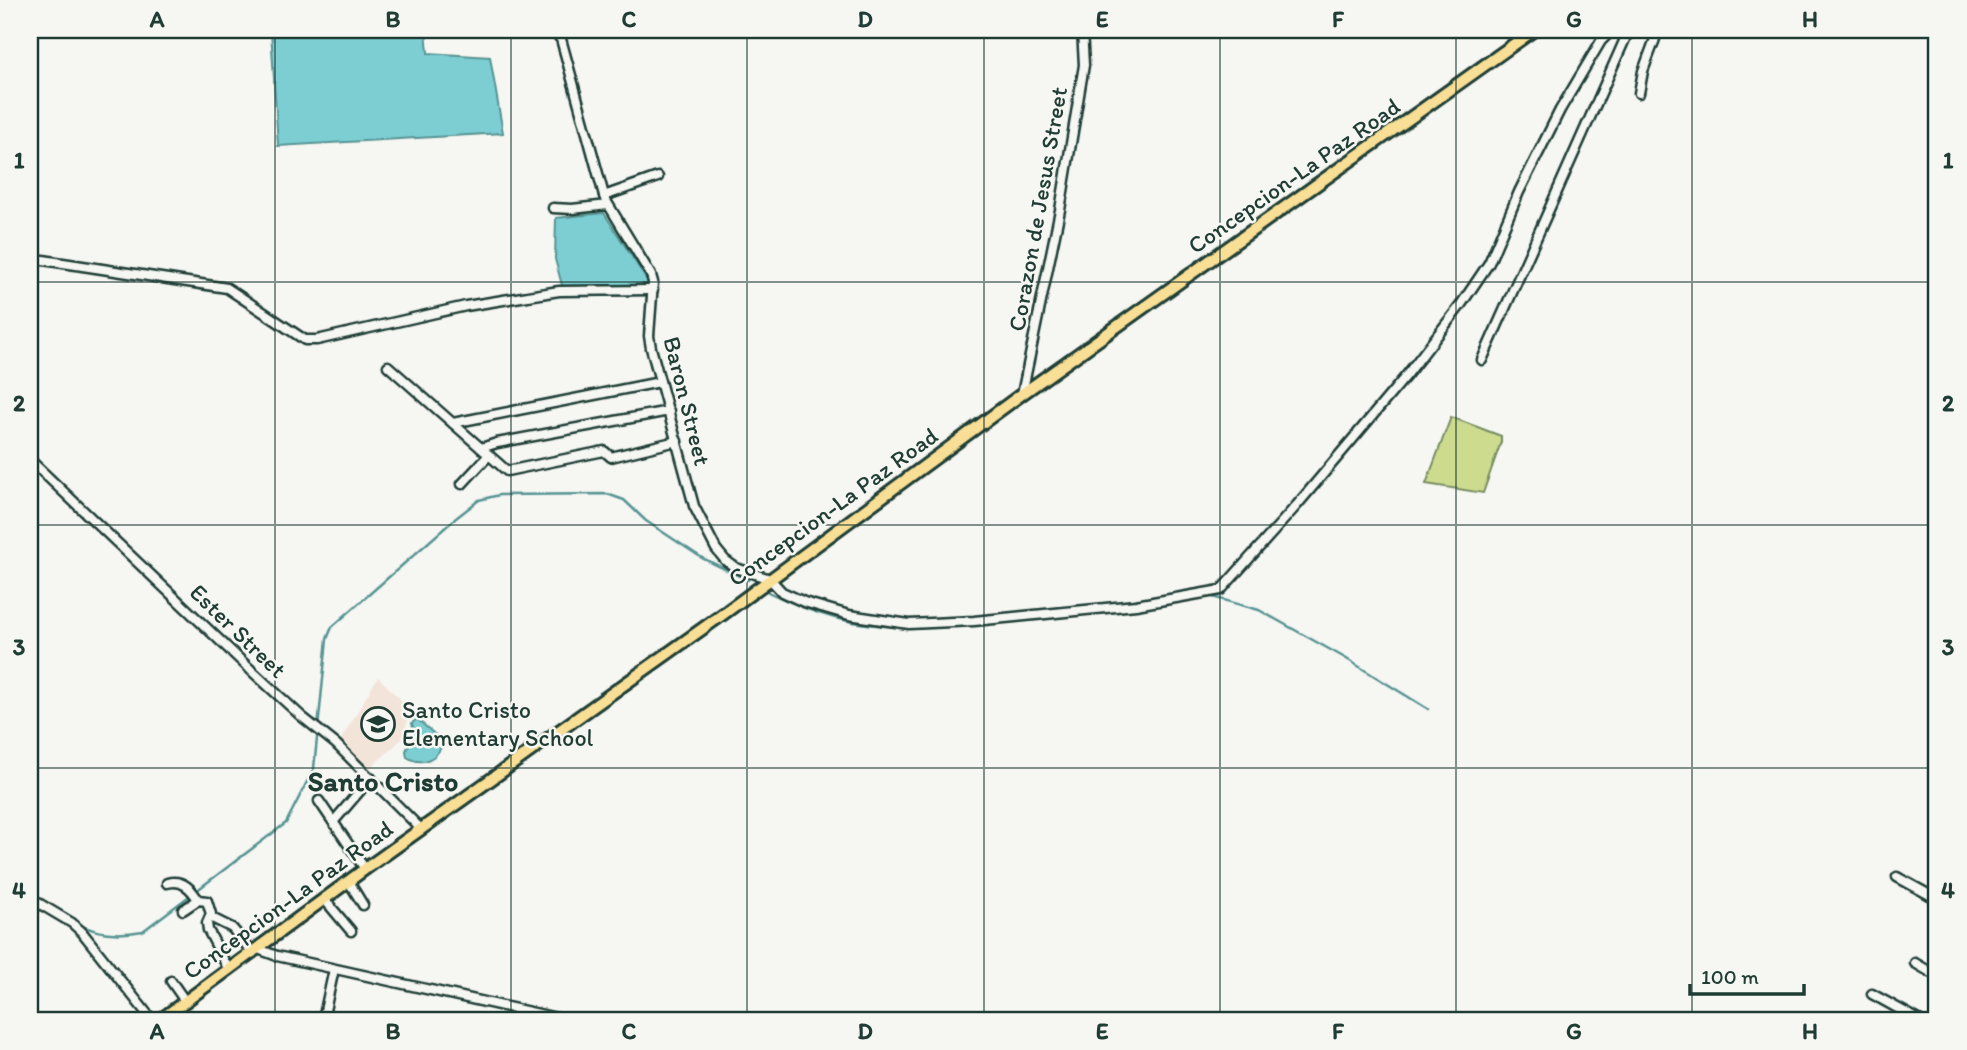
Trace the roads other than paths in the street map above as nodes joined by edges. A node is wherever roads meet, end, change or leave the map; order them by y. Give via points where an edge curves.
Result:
1 (545, 30) edge
2 (806, 30) edge
3 (1082, 30) edge
4 (1534, 30) edge
5 (1612, 30) edge
6 (1629, 30) edge
7 (1640, 30) edge
8 (788, 31) edge
9 (1639, 93) dead end
10 (658, 177) dead end
11 (606, 200) junction
12 (553, 208) dead end
13 (30, 258) edge
14 (653, 290) junction
15 (1482, 360) dead end
16 (388, 366) dead end
17 (660, 382) junction
18 (1022, 394) junction
19 (669, 411) junction
20 (453, 423) junction
21 (677, 441) junction
22 (481, 448) junction
23 (489, 455) junction
24 (30, 460) edge
25 (462, 484) dead end
26 (770, 579) junction
27 (371, 778) junction
28 (319, 801) dead end
29 (334, 821) junction
30 (421, 829) junction
31 (365, 869) junction
32 (1896, 877) dead end
33 (349, 882) junction
34 (167, 883) dead end
35 (195, 895) junction
36 (30, 898) edge
37 (1937, 899) edge
38 (325, 900) junction
39 (363, 905) dead end
40 (183, 910) dead end
41 (210, 918) junction
42 (351, 931) dead end
43 (256, 951) junction
44 (1915, 963) dead end
45 (334, 969) junction
46 (229, 970) junction
47 (1932, 973) dead end
48 (171, 981) dead end
49 (1872, 994) dead end
50 (186, 1001) junction
51 (1937, 1014) edge
52 (152, 1020) edge
53 (160, 1020) edge
54 (323, 1020) edge
55 (566, 1020) edge
56 (1919, 1020) edge
57 (1934, 1020) edge

1 - 11 street, Baron Street via 561,39
2 - 8 street
3 - 18 street, Corazon de Jesus Street via 1084,65
4 - 18 main road, Concepcion-La Paz Road
5 - 26 street, Baron Street via 1559,110 1489,263 1460,306 1406,376 1221,590 1136,605 909,624 804,602 782,592
6 - 15 street
7 - 9 street via 1652,33 1655,39
10 - 11 street
11 - 12 street
11 - 14 street, Baron Street via 648,270
13 - 14 street via 227,288 305,340 559,291
14 - 17 street, Baron Street via 650,342
16 - 20 street
17 - 19 street, Baron Street
17 - 20 street
18 - 26 main road, Concepcion-La Paz Road
19 - 21 street, Baron Street
19 - 22 street
20 - 22 street
21 - 23 street via 611,457 604,451 507,471
21 - 26 street, Baron Street via 694,506 716,549 736,568
22 - 23 street
23 - 25 street
24 - 27 street, Ester Street
26 - 30 main road, Concepcion-La Paz Road
27 - 29 street
27 - 30 street, Ester Street
28 - 29 street
29 - 31 street
30 - 31 main road, Concepcion-La Paz Road
31 - 33 main road, Concepcion-La Paz Road
32 - 37 street
33 - 38 main road, Concepcion-La Paz Road
33 - 39 street
34 - 35 street via 182,883
35 - 40 street
35 - 41 street via 207,901
36 - 52 street via 82,932
38 - 42 street
38 - 43 main road, Concepcion-La Paz Road
41 - 43 street via 232,928
41 - 46 street via 208,930
43 - 45 street
43 - 46 main road, Concepcion-La Paz Road
44 - 47 street
45 - 54 street
45 - 55 street
46 - 50 main road, Concepcion-La Paz Road
48 - 50 street
49 - 56 street
50 - 53 main road, Concepcion-La Paz Road
51 - 57 street

